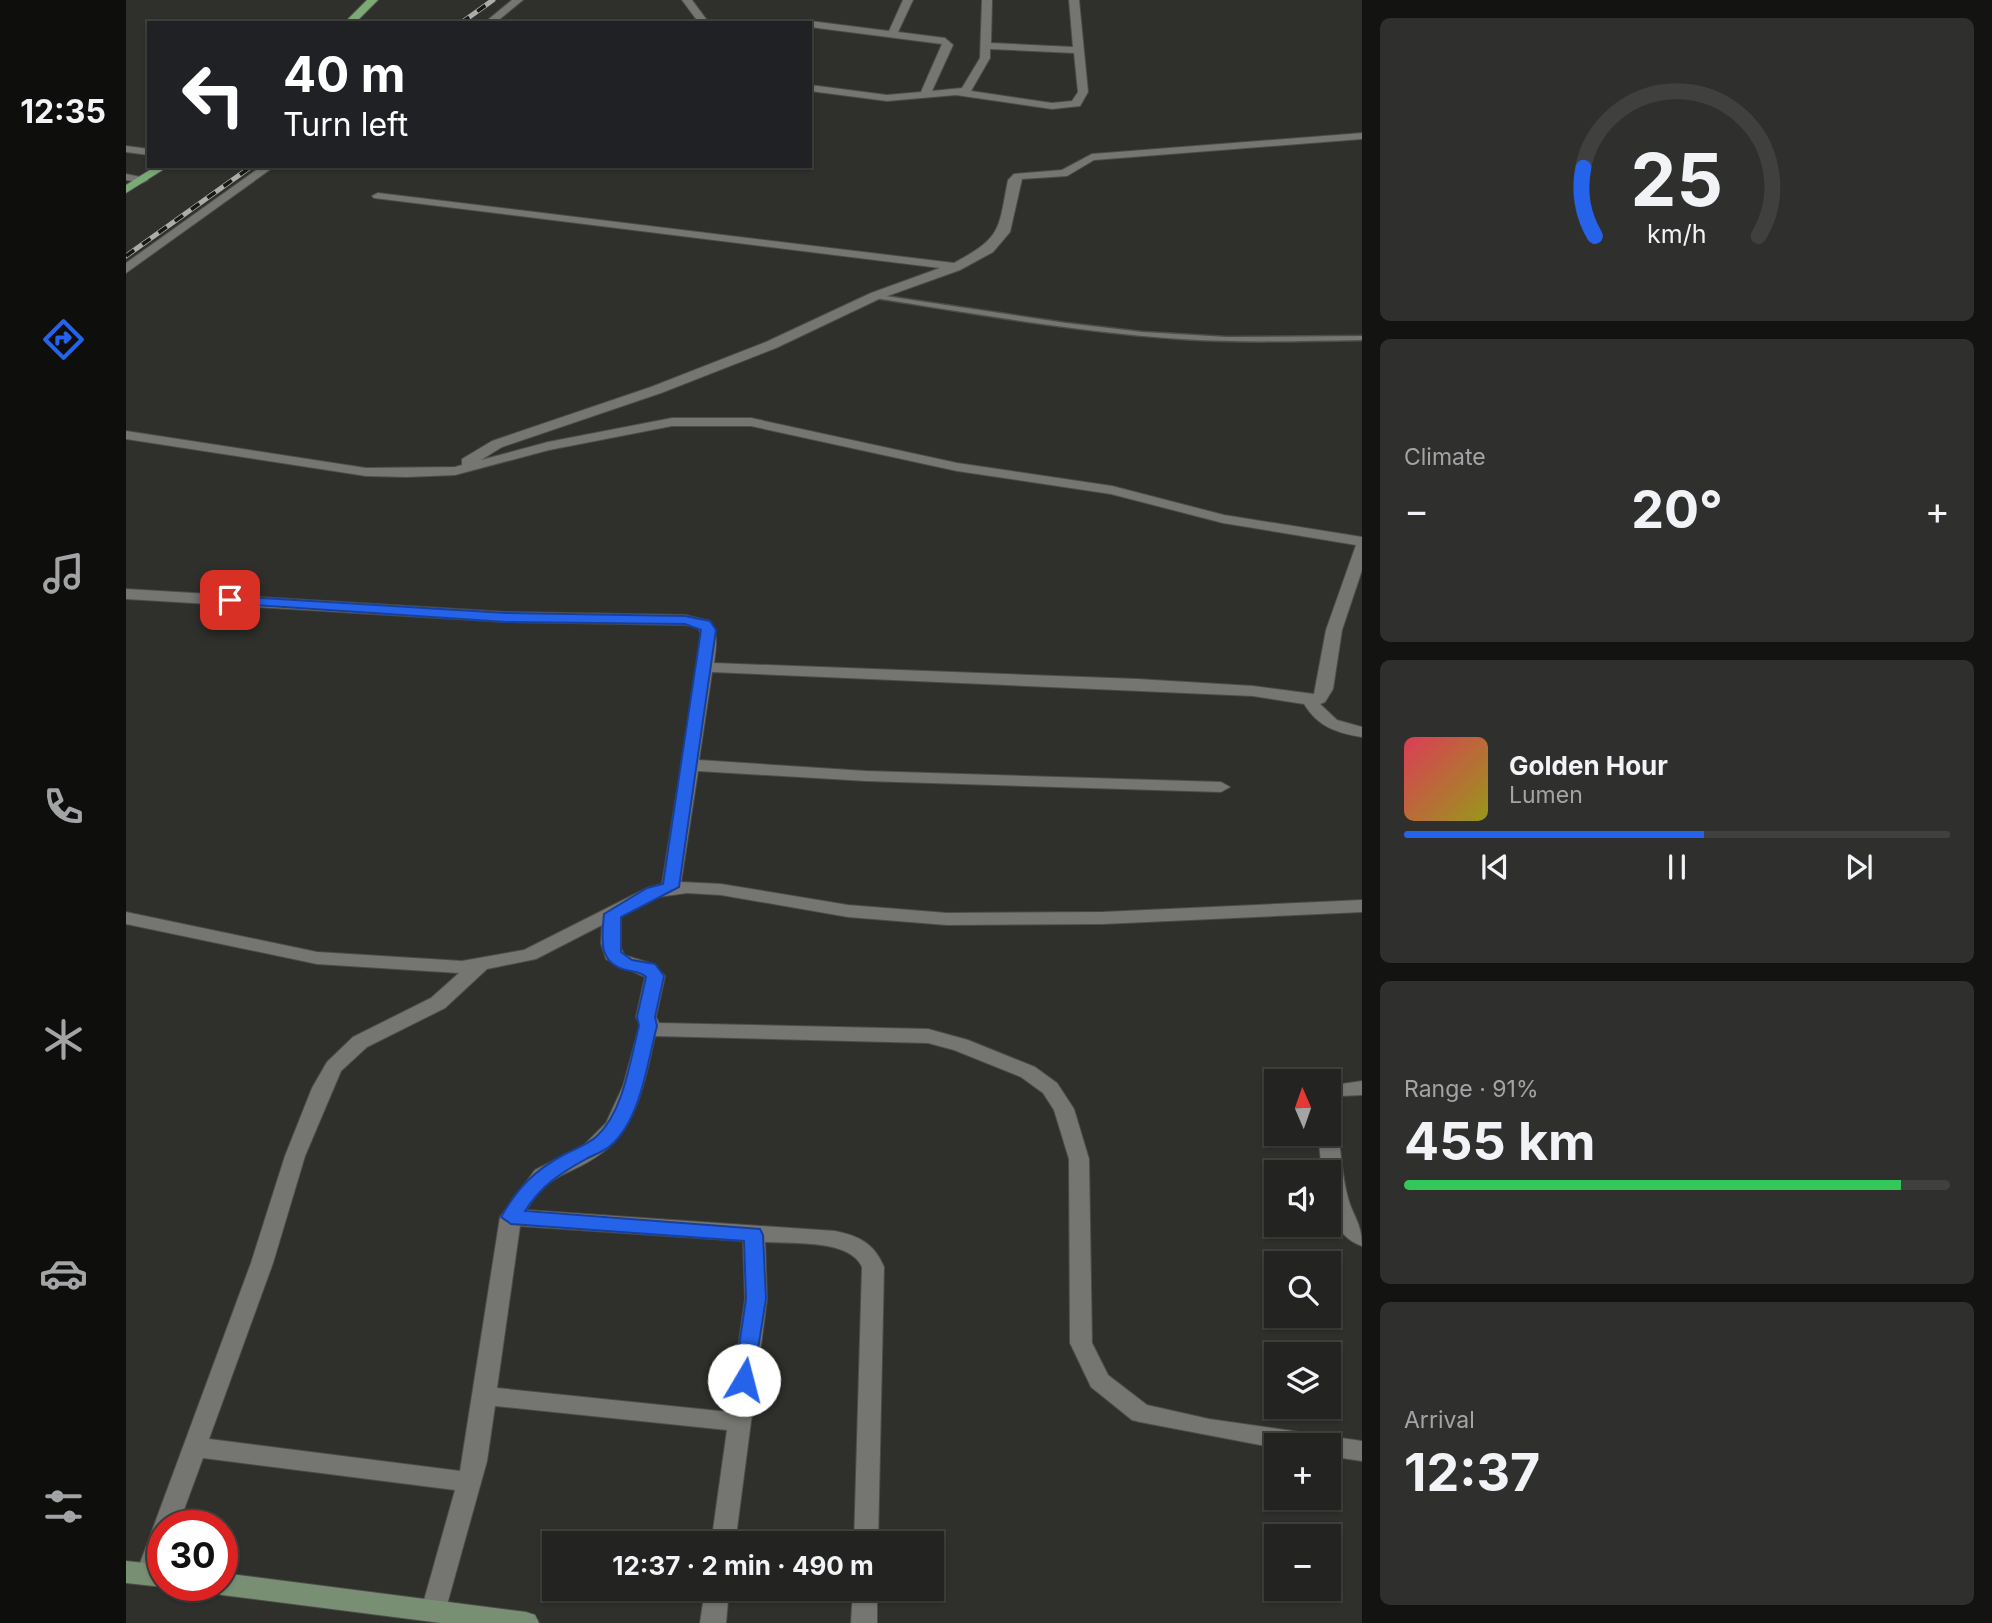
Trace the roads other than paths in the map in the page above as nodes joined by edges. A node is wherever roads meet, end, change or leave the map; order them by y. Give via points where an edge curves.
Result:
1 (371, 0) edge
2 (518, 0) edge
3 (687, 0) edge
4 (908, 0) edge
5 (987, 0) edge
6 (1074, 0) edge
7 (351, 21) edge
8 (492, 21) edge
9 (703, 21) edge
10 (812, 24) edge
11 (893, 32) junction
12 (986, 46) junction
13 (1079, 50) junction
14 (812, 89) edge
15 (960, 93) junction
16 (925, 95) junction
17 (1362, 136) edge
18 (126, 149) edge
19 (147, 152) edge
20 (161, 168) edge
21 (267, 168) edge
22 (126, 177) edge
23 (142, 180) junction
24 (126, 190) edge
25 (378, 196) dead end
26 (956, 267) junction
27 (126, 269) edge
28 (875, 296) junction
29 (1362, 338) edge
30 (126, 435) edge
31 (455, 471) junction
32 (1362, 541) edge
33 (1362, 547) edge
34 (126, 594) edge
35 (705, 667) junction
36 (1310, 701) junction
37 (1362, 732) edge
38 (690, 765) junction
39 (1221, 788) dead end
40 (671, 887) junction
41 (1362, 906) edge
42 (612, 914) junction
43 (126, 918) edge
44 (481, 965) junction
45 (648, 1026) junction
46 (1362, 1088) edge
47 (1341, 1089) edge
48 (1330, 1146) edge
49 (511, 1217) junction
50 (754, 1235) junction
51 (1362, 1238) edge
52 (484, 1396) junction
53 (739, 1422) junction
54 (1264, 1436) edge
55 (195, 1447) junction
56 (1341, 1448) edge
57 (1362, 1451) edge
58 (469, 1482) junction
59 (172, 1510) edge
60 (725, 1531) edge
61 (866, 1531) edge
62 (238, 1586) edge
63 (716, 1601) edge
64 (865, 1601) edge
65 (434, 1611) junction
66 (469, 1619) edge
67 (526, 1623) edge
68 (713, 1623) edge
69 (864, 1623) edge

1 - 7 main road
2 - 8 street
3 - 9 street
4 - 11 street
5 - 12 street
6 - 13 street
10 - 11 street
11 - 16 street via 948,45
12 - 13 street
12 - 15 street via 985,58 969,88
13 - 15 street via 1083,92 1076,104 1052,106
14 - 16 street via 871,97
15 - 16 street
17 - 26 street via 1092,157 1062,174 1018,176 1004,232 989,249
18 - 19 street
20 - 23 main road
21 - 27 street
22 - 23 street
23 - 24 main road
25 - 26 street
26 - 28 street
28 - 29 lane via 1180,337
28 - 31 street via 771,345 497,444
30 - 31 street via 366,472
31 - 32 street via 548,446 672,422 751,422 957,467 1112,490 1223,519
33 - 36 street via 1334,630 1325,689 1319,699
34 - 35 street via 506,617 695,621 709,630
35 - 36 street via 1214,688
35 - 38 street
36 - 37 street via 1327,723
38 - 39 street
38 - 40 street
40 - 41 street via 716,888 846,911 946,919 1094,918
40 - 42 street
42 - 44 street via 529,955
42 - 45 street via 613,955 627,964 649,968 655,976
43 - 44 street via 317,958
44 - 55 street via 438,1003 360,1042 334,1067 321,1088
45 - 49 street via 615,1128 588,1152 547,1172 532,1185
45 - 54 street via 658,1031 928,1037 1028,1072 1050,1088 1064,1110 1079,1159 1081,1343 1099,1381 1140,1413
46 - 47 street
48 - 51 street via 1340,1214
49 - 50 street
49 - 52 street
50 - 53 street via 756,1299
50 - 61 street via 850,1242 869,1255 873,1267
52 - 53 street
52 - 58 street
53 - 60 street
55 - 58 street
55 - 59 street
56 - 57 street
58 - 65 street
62 - 65 main road
63 - 68 street
64 - 69 street
65 - 66 main road
66 - 67 main road

